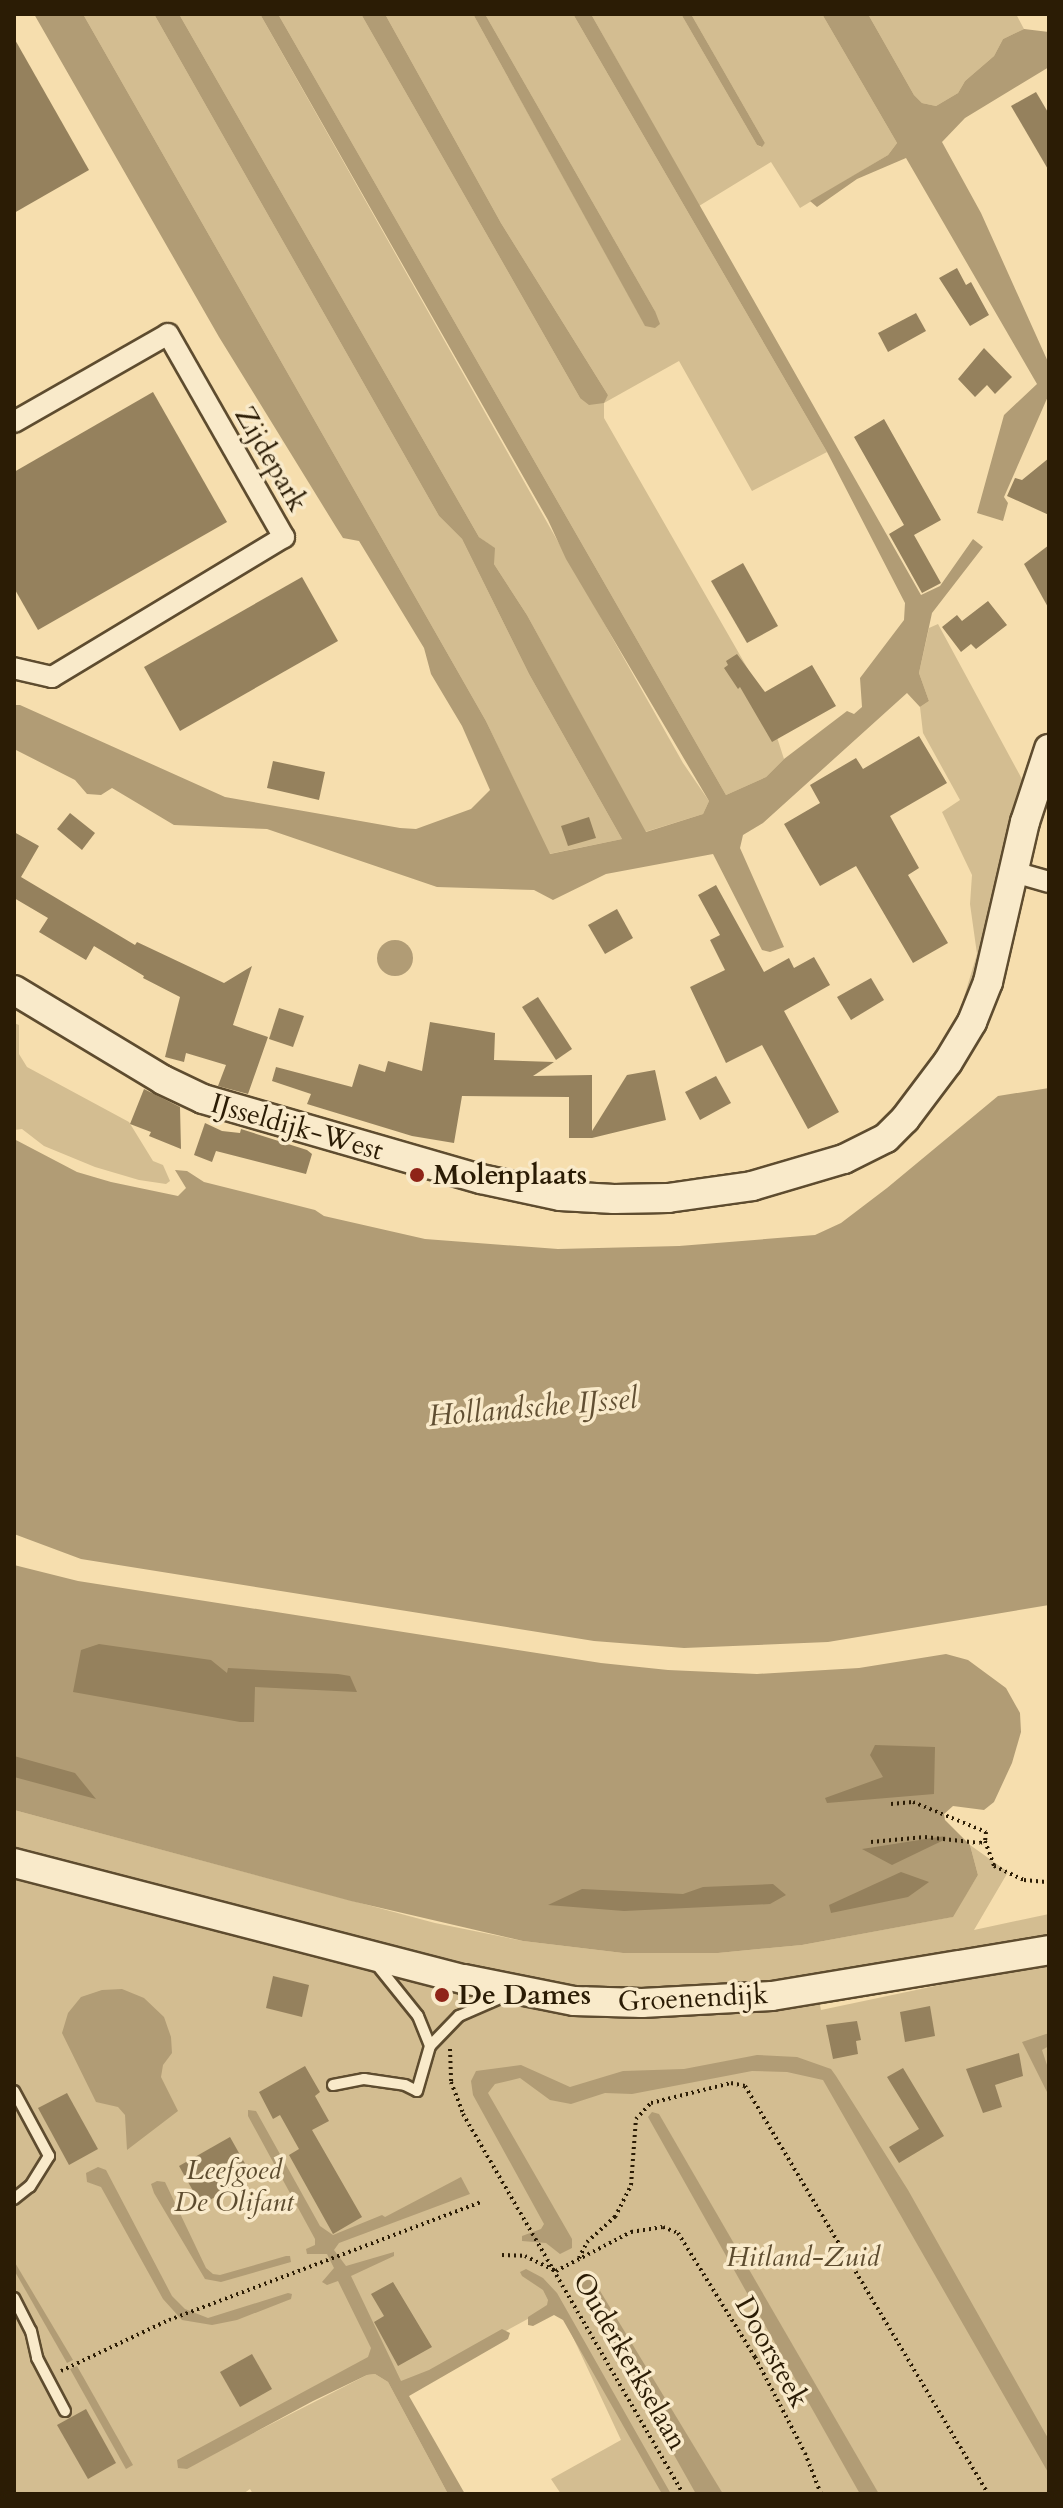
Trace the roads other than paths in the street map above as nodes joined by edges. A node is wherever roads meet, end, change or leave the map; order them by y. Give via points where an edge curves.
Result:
1 (14, 422) edge
2 (14, 668) edge
3 (1049, 749) edge
4 (1014, 872) junction
5 (1049, 882) edge
6 (14, 990) edge
7 (14, 1863) edge
8 (1049, 1950) edge
9 (368, 1955) junction
10 (516, 1991) junction
11 (430, 2046) junction
12 (333, 2085) dead end
13 (14, 2091) edge
14 (14, 2199) edge
15 (14, 2298) edge
16 (65, 2411) dead end

1 - 2 street, Zijdepark via 168,334 284,537 52,677
3 - 4 street, IJsseldijk-West
4 - 5 street
4 - 6 street, IJsseldijk-West via 988,982 972,1022 940,1073 886,1138 792,1176 668,1198 573,1197 523,1190 203,1099
7 - 9 street, Groenendijk
8 - 10 street, Groenendijk via 772,1996 642,2003 574,2001
9 - 10 street, Groenendijk
9 - 11 lane via 418,2016
10 - 11 lane via 459,2016
11 - 12 lane via 417,2091 364,2079
13 - 14 lane via 49,2156 30,2186
15 - 16 lane

